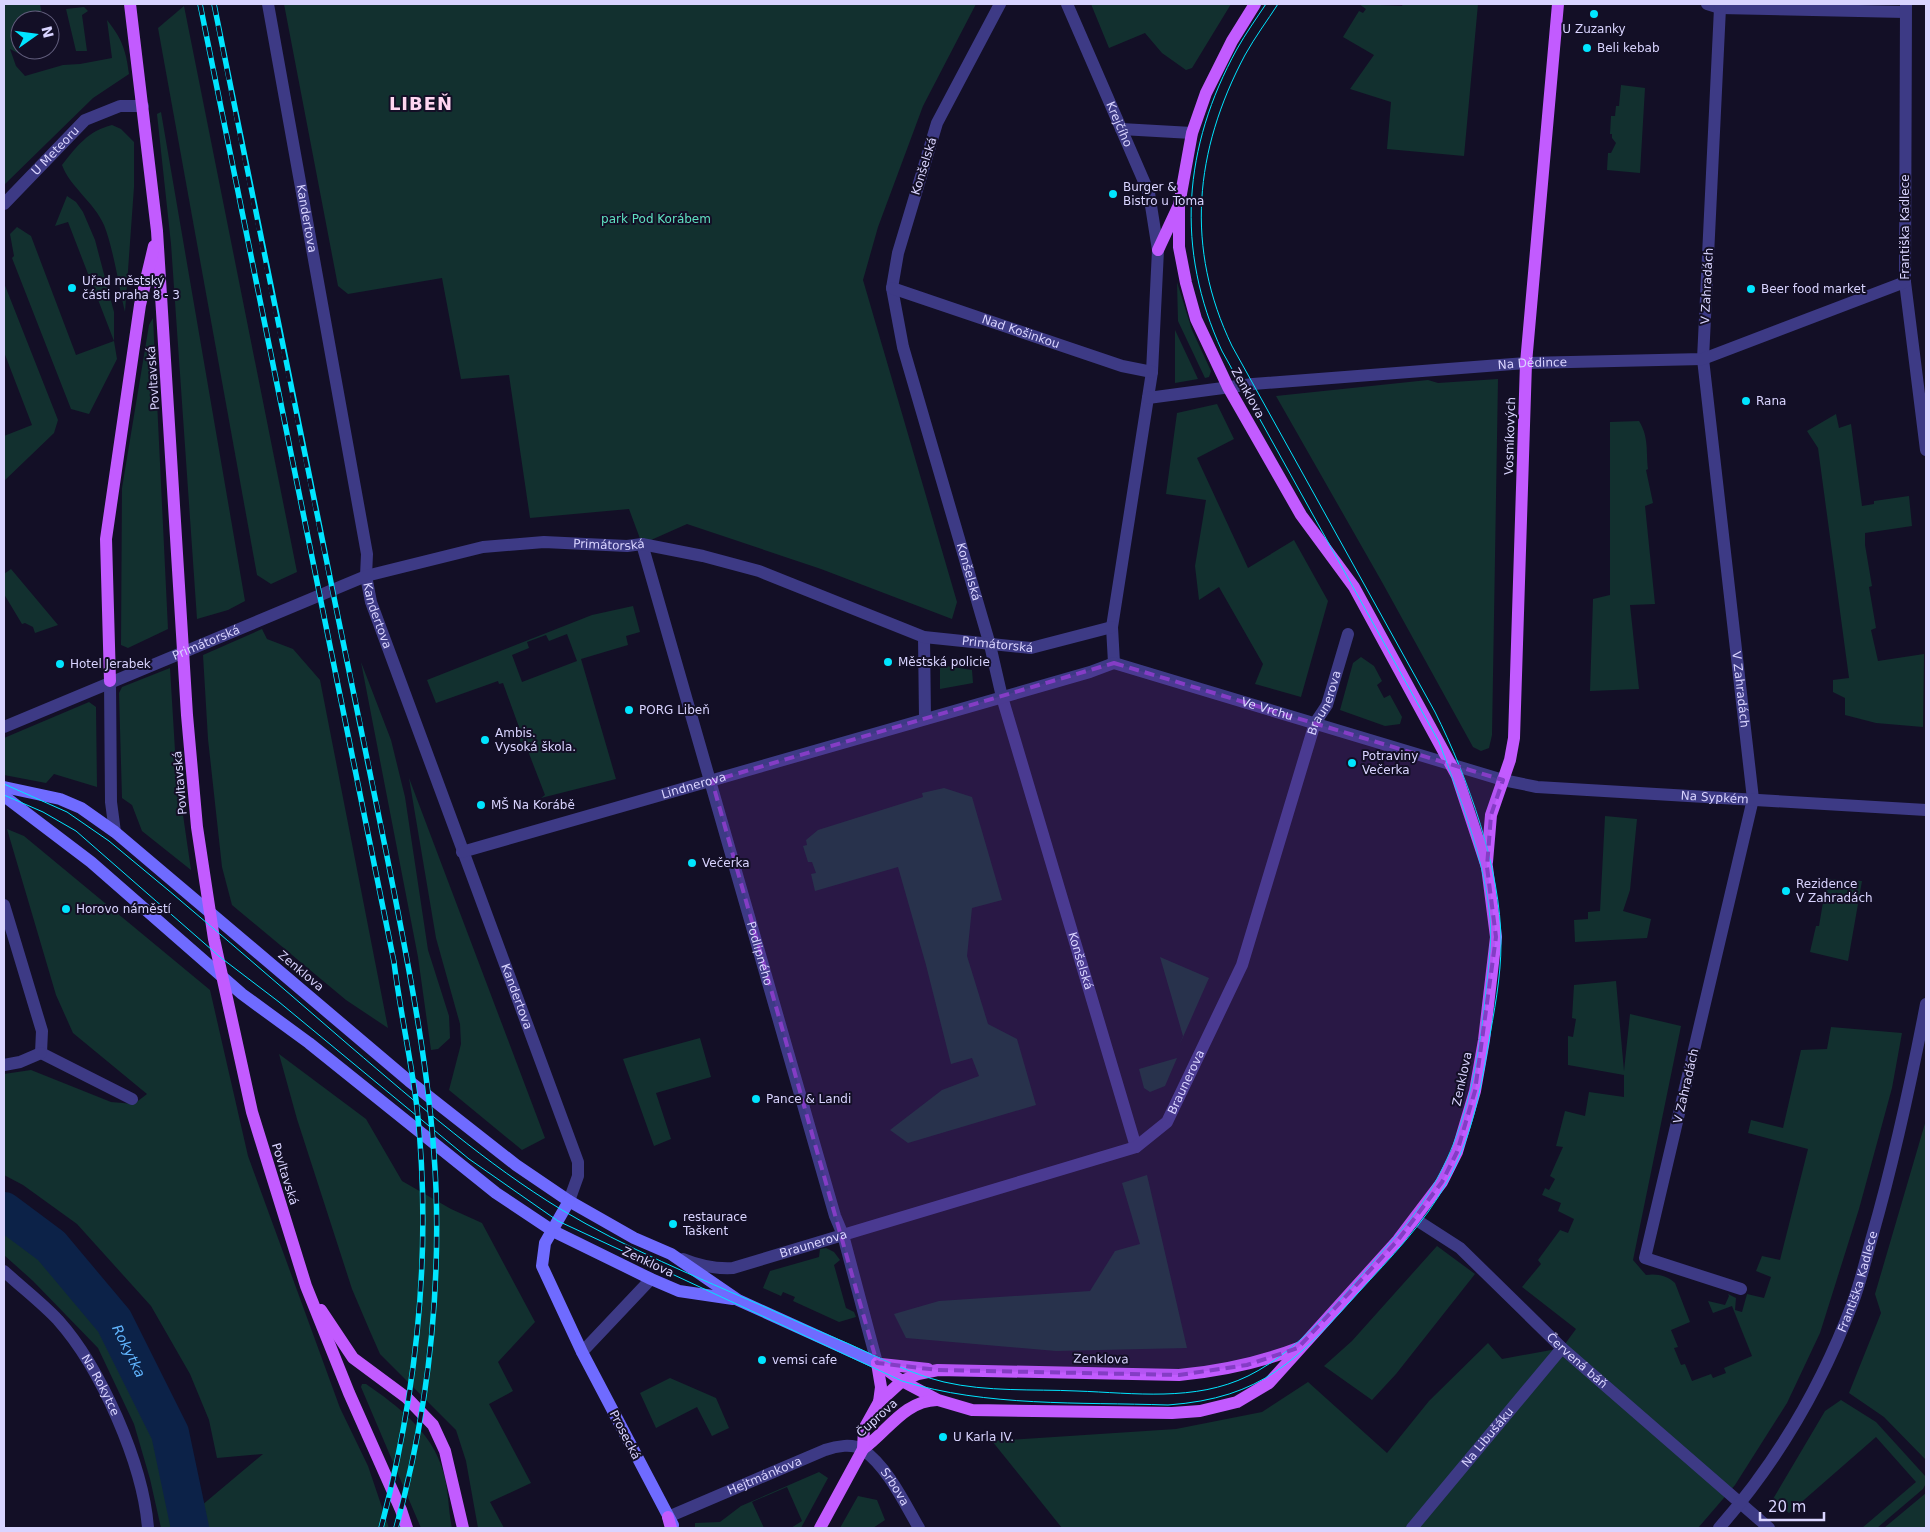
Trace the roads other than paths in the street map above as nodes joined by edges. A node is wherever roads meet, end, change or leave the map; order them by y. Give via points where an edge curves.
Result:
1 (130, 4) edge
2 (268, 4) edge
3 (1000, 4) edge
4 (1067, 4) edge
5 (1256, 4) edge
6 (1558, 4) edge
7 (1707, 4) edge
8 (1720, 8) junction
9 (1906, 8) edge
10 (143, 106) junction
11 (1121, 130) junction
12 (1192, 133) junction
13 (4, 204) edge
14 (1179, 205) junction
15 (157, 231) junction
16 (1158, 250) junction
17 (1905, 282) junction
18 (892, 288) junction
19 (1703, 359) junction
20 (1526, 363) junction
21 (1152, 372) junction
22 (1228, 387) junction
23 (1148, 398) junction
24 (1926, 450) edge
25 (642, 544) junction
26 (366, 576) junction
27 (1112, 627) junction
28 (1348, 634) dead end
29 (924, 637) junction
30 (990, 645) junction
31 (1114, 663) junction
32 (110, 681) junction
33 (1002, 697) junction
34 (925, 719) junction
35 (1315, 723) junction
36 (4, 726) edge
37 (1451, 764) junction
38 (1503, 780) junction
39 (712, 781) junction
40 (4, 786) edge
41 (4, 796) edge
42 (1753, 799) junction
43 (1926, 810) edge
44 (115, 832) junction
45 (462, 852) junction
46 (1487, 867) junction
47 (4, 905) edge
48 (1926, 1004) edge
49 (41, 1053) junction
50 (4, 1064) edge
51 (132, 1099) dead end
52 (1136, 1148) junction
53 (569, 1201) junction
54 (1415, 1219) junction
55 (553, 1231) junction
56 (843, 1236) junction
57 (671, 1254) junction
58 (4, 1271) edge
59 (650, 1279) junction
60 (306, 1286) junction
61 (1741, 1289) dead end
62 (738, 1300) junction
63 (1298, 1348) junction
64 (1562, 1348) junction
65 (582, 1352) junction
66 (877, 1364) junction
67 (938, 1370) junction
68 (902, 1381) junction
69 (938, 1400) junction
70 (879, 1402) junction
71 (863, 1449) junction
72 (1741, 1503) junction
73 (671, 1524) edge
74 (148, 1528) edge
75 (407, 1528) edge
76 (463, 1528) edge
77 (679, 1528) edge
78 (820, 1528) edge
79 (919, 1528) edge
80 (1412, 1528) edge
81 (1718, 1528) edge
82 (1769, 1528) edge

1 - 10 main road, Povltavská
2 - 26 street, Kandertova via 367,554
3 - 18 street, Konšelská via 937,123 898,253
4 - 11 street, Krejčího
5 - 12 main road, Zenklova via 1232,41 1206,93
6 - 20 main road, Vosmíkových
7 - 8 street
8 - 9 street
8 - 19 street, V Zahradách
9 - 17 street, Františka Kadlece
10 - 13 street, U Meteoru via 120,106 85,120
10 - 15 main road, Povltavská
11 - 12 street
11 - 16 street, Krejčího via 1149,193
12 - 14 main road, Zenklova
14 - 16 main road
14 - 22 main road, Zenklova via 1179,247 1186,283 1196,319
15 - 32 main road via 140,305 106,539
15 - 60 main road, Povltavská via 197,827 214,939 252,1112
16 - 21 street
17 - 19 street, Na Dědince
17 - 24 street, Františka Kadlece
18 - 21 street, Nad Košinkou via 1122,366
18 - 30 street, Konšelská via 904,347
19 - 20 street, Na Dědince
19 - 42 street, V Zahradách
20 - 22 street, Na Dědince
20 - 38 main road, Vosmíkových via 1514,738
21 - 23 street
22 - 23 street, Na Dědince
22 - 37 main road, Zenklova via 1301,515 1354,587
23 - 27 street
25 - 26 street, Primátorská via 544,542 483,548
25 - 29 street, Primátorská via 704,556 759,572
25 - 39 street, Podlipného
26 - 32 street, Primátorská
26 - 45 street, Kandertova via 371,602
27 - 30 street, Primátorská via 1031,648
27 - 31 street
28 - 35 street, Braunerova via 1327,705
29 - 30 street, Primátorská
29 - 34 street
30 - 33 street, Konšelská
31 - 33 street, Lindnerova
31 - 35 street, Ve Vrchu
32 - 36 street, Primátorská
32 - 44 street
33 - 34 street, Lindnerova
33 - 52 street, Konšelská
34 - 39 street, Lindnerova
35 - 37 street, Ve Vrchu
35 - 52 street, Braunerova via 1242,965 1167,1122
37 - 38 street
37 - 46 main road, Zenklova
38 - 42 street, Na Sypkém via 1537,787
38 - 46 main road, Vosmíkových via 1492,815
39 - 45 street, Lindnerova
39 - 56 street, Podlipného via 832,1207
40 - 44 main road, Zenklova via 60,799 81,808
41 - 55 main road, Zenklova via 92,862 242,994 309,1043 496,1193
42 - 43 street, Na Sypkém
42 - 61 street, V Zahradách via 1645,1258
44 - 53 main road, Zenklova via 409,1082 516,1165
45 - 53 street, Kandertova via 578,1162 575,1189
46 - 54 main road, Zenklova via 1496,937 1475,1091 1457,1152 1442,1182
47 - 49 street via 42,1031
48 - 72 street, Františka Kadlece via 1888,1183 1853,1301 1819,1380 1793,1428
49 - 50 street via 20,1062
49 - 51 street
52 - 56 street, Braunerova
53 - 55 main road
53 - 57 main road, Zenklova via 634,1238
54 - 63 main road, Zenklova
54 - 64 street, Červená báň via 1460,1248
55 - 59 main road, Zenklova
55 - 65 main road, Prosecká via 542,1252 542,1266
56 - 57 street, Braunerova via 733,1268 700,1266
56 - 66 street, Podlipného
57 - 62 main road, Zenklova
58 - 74 street, Na Rokytce via 58,1320 99,1378 123,1432 146,1508
59 - 62 main road, Zenklova via 679,1291
59 - 65 street
60 - 75 main road, Povltavská
60 - 76 main road via 353,1358 407,1398 433,1425 445,1451
62 - 66 main road, Zenklova
63 - 67 main road, Zenklova via 1247,1365 1179,1375
63 - 69 main road, Zenklova via 1279,1374 1255,1392 1237,1402 1200,1411 1138,1414 984,1411
64 - 72 street, Červená báň
64 - 80 street, Na Libušáku
65 - 73 main road, Prosecká
66 - 67 main road
66 - 68 main road, Zenklova
66 - 70 main road
67 - 68 main road, Zenklova
68 - 69 main road, Zenklova
68 - 70 main road, Čuprova
69 - 71 main road, Čuprova via 923,1401 909,1407
70 - 71 main road, Čuprova via 864,1430
71 - 73 street, Hejtmánkova via 845,1446 825,1450
71 - 78 main road, Čuprova
71 - 79 street, Srbova via 890,1478
72 - 81 street, Františka Kadlece
72 - 82 street, Červená báň
73 - 77 main road, Prosecká

